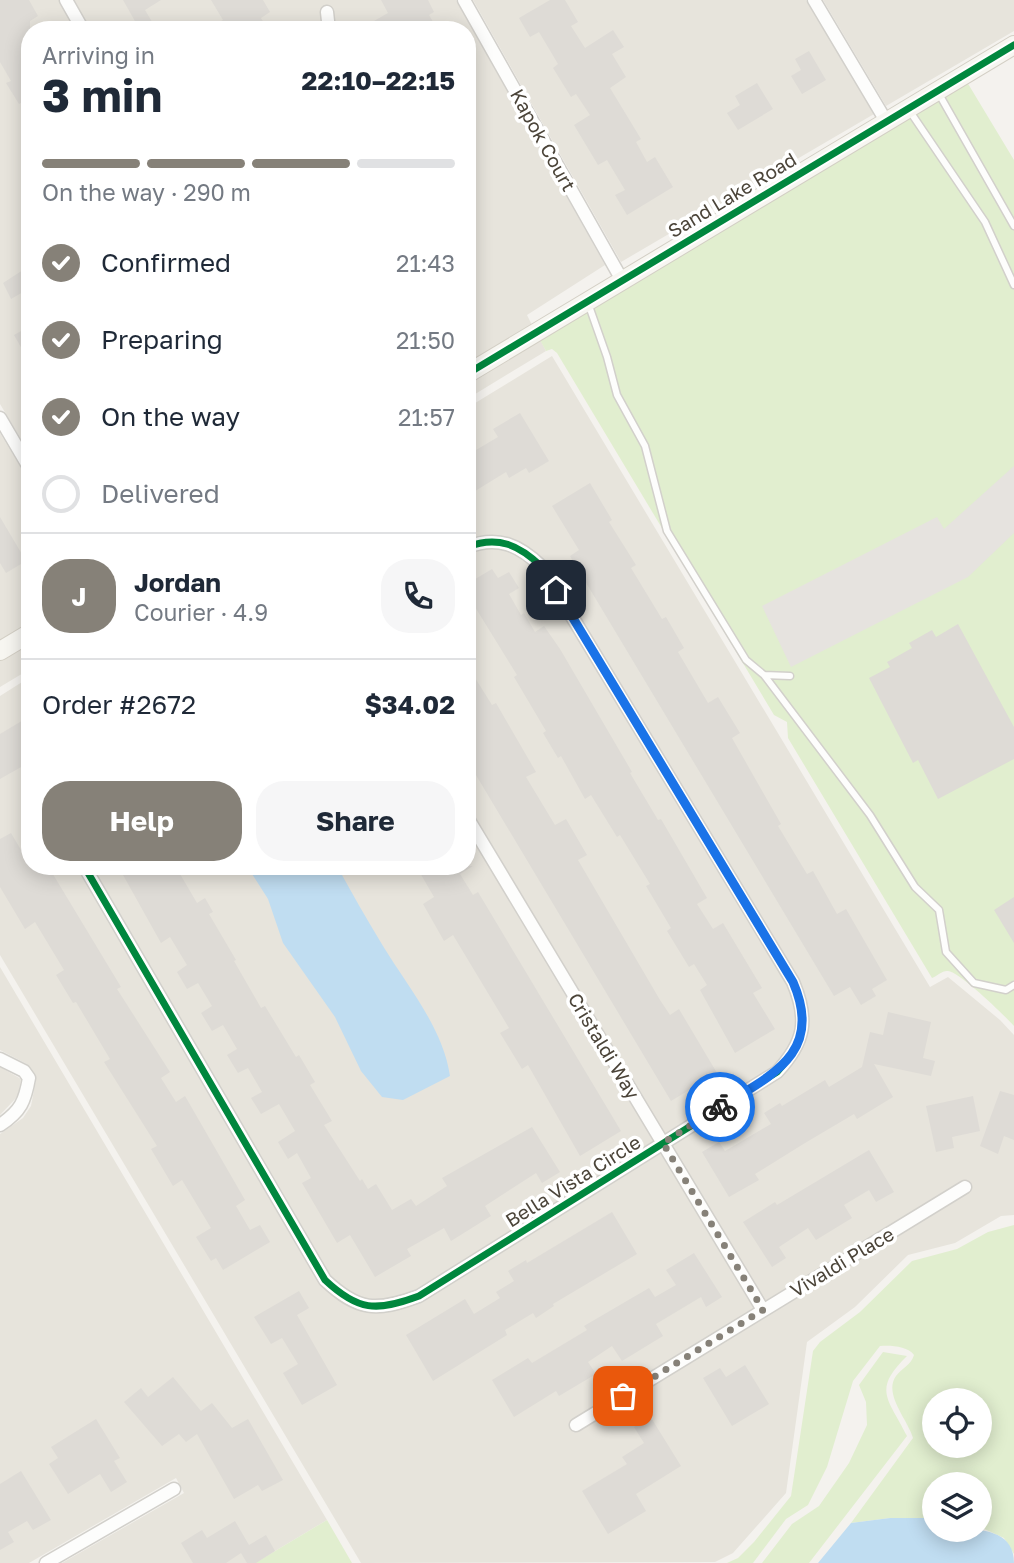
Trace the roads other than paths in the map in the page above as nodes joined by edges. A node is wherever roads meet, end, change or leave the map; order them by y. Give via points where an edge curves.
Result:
1 (66, 0) edge
2 (464, 0) edge
3 (814, 0) edge
4 (327, 12) dead end
5 (78, 21) edge
6 (328, 21) edge
7 (476, 21) edge
8 (476, 21) edge
9 (1014, 45) edge
10 (936, 91) junction
11 (908, 108) junction
12 (886, 121) junction
13 (1014, 226) edge
14 (622, 280) junction
15 (1014, 285) edge
16 (587, 301) junction
17 (476, 369) edge
18 (0, 418) edge
19 (21, 454) edge
20 (476, 543) edge
21 (21, 638) edge
22 (0, 651) edge
23 (764, 675) junction
24 (790, 676) dead end
25 (476, 832) edge
26 (89, 875) edge
27 (1014, 988) edge
28 (0, 1059) edge
29 (0, 1125) edge
30 (663, 1143) junction
31 (965, 1187) dead end
32 (763, 1310) junction
33 (576, 1425) dead end
34 (174, 1489) dead end
35 (46, 1563) edge

1 - 5 street
2 - 8 street, Kapok Court
3 - 12 street
4 - 6 street
7 - 14 street, Kapok Court
9 - 10 street, Sand Lake Road
10 - 11 street, Sand Lake Road
10 - 13 lane
11 - 12 street, Sand Lake Road
11 - 15 lane via 985,222
12 - 14 street, Sand Lake Road
14 - 16 street, Sand Lake Road
16 - 17 street, Sand Lake Road
16 - 23 lane via 617,395 645,446 667,531 746,660
18 - 19 street
20 - 30 street, Bella Vista Circle via 506,542 526,551 542,567 793,982 802,1004 803,1029 794,1053 777,1072
21 - 22 street
23 - 24 lane
23 - 27 lane via 870,815 915,887 939,910 946,951 974,983
25 - 30 street, Cristaldi Way
26 - 30 street, Bella Vista Circle via 325,1280 342,1296 366,1306 391,1306 419,1296
28 - 29 street via 29,1078 25,1100
30 - 32 street, Cristaldi Way
31 - 32 street, Vivaldi Place
32 - 33 street, Vivaldi Place
34 - 35 street

